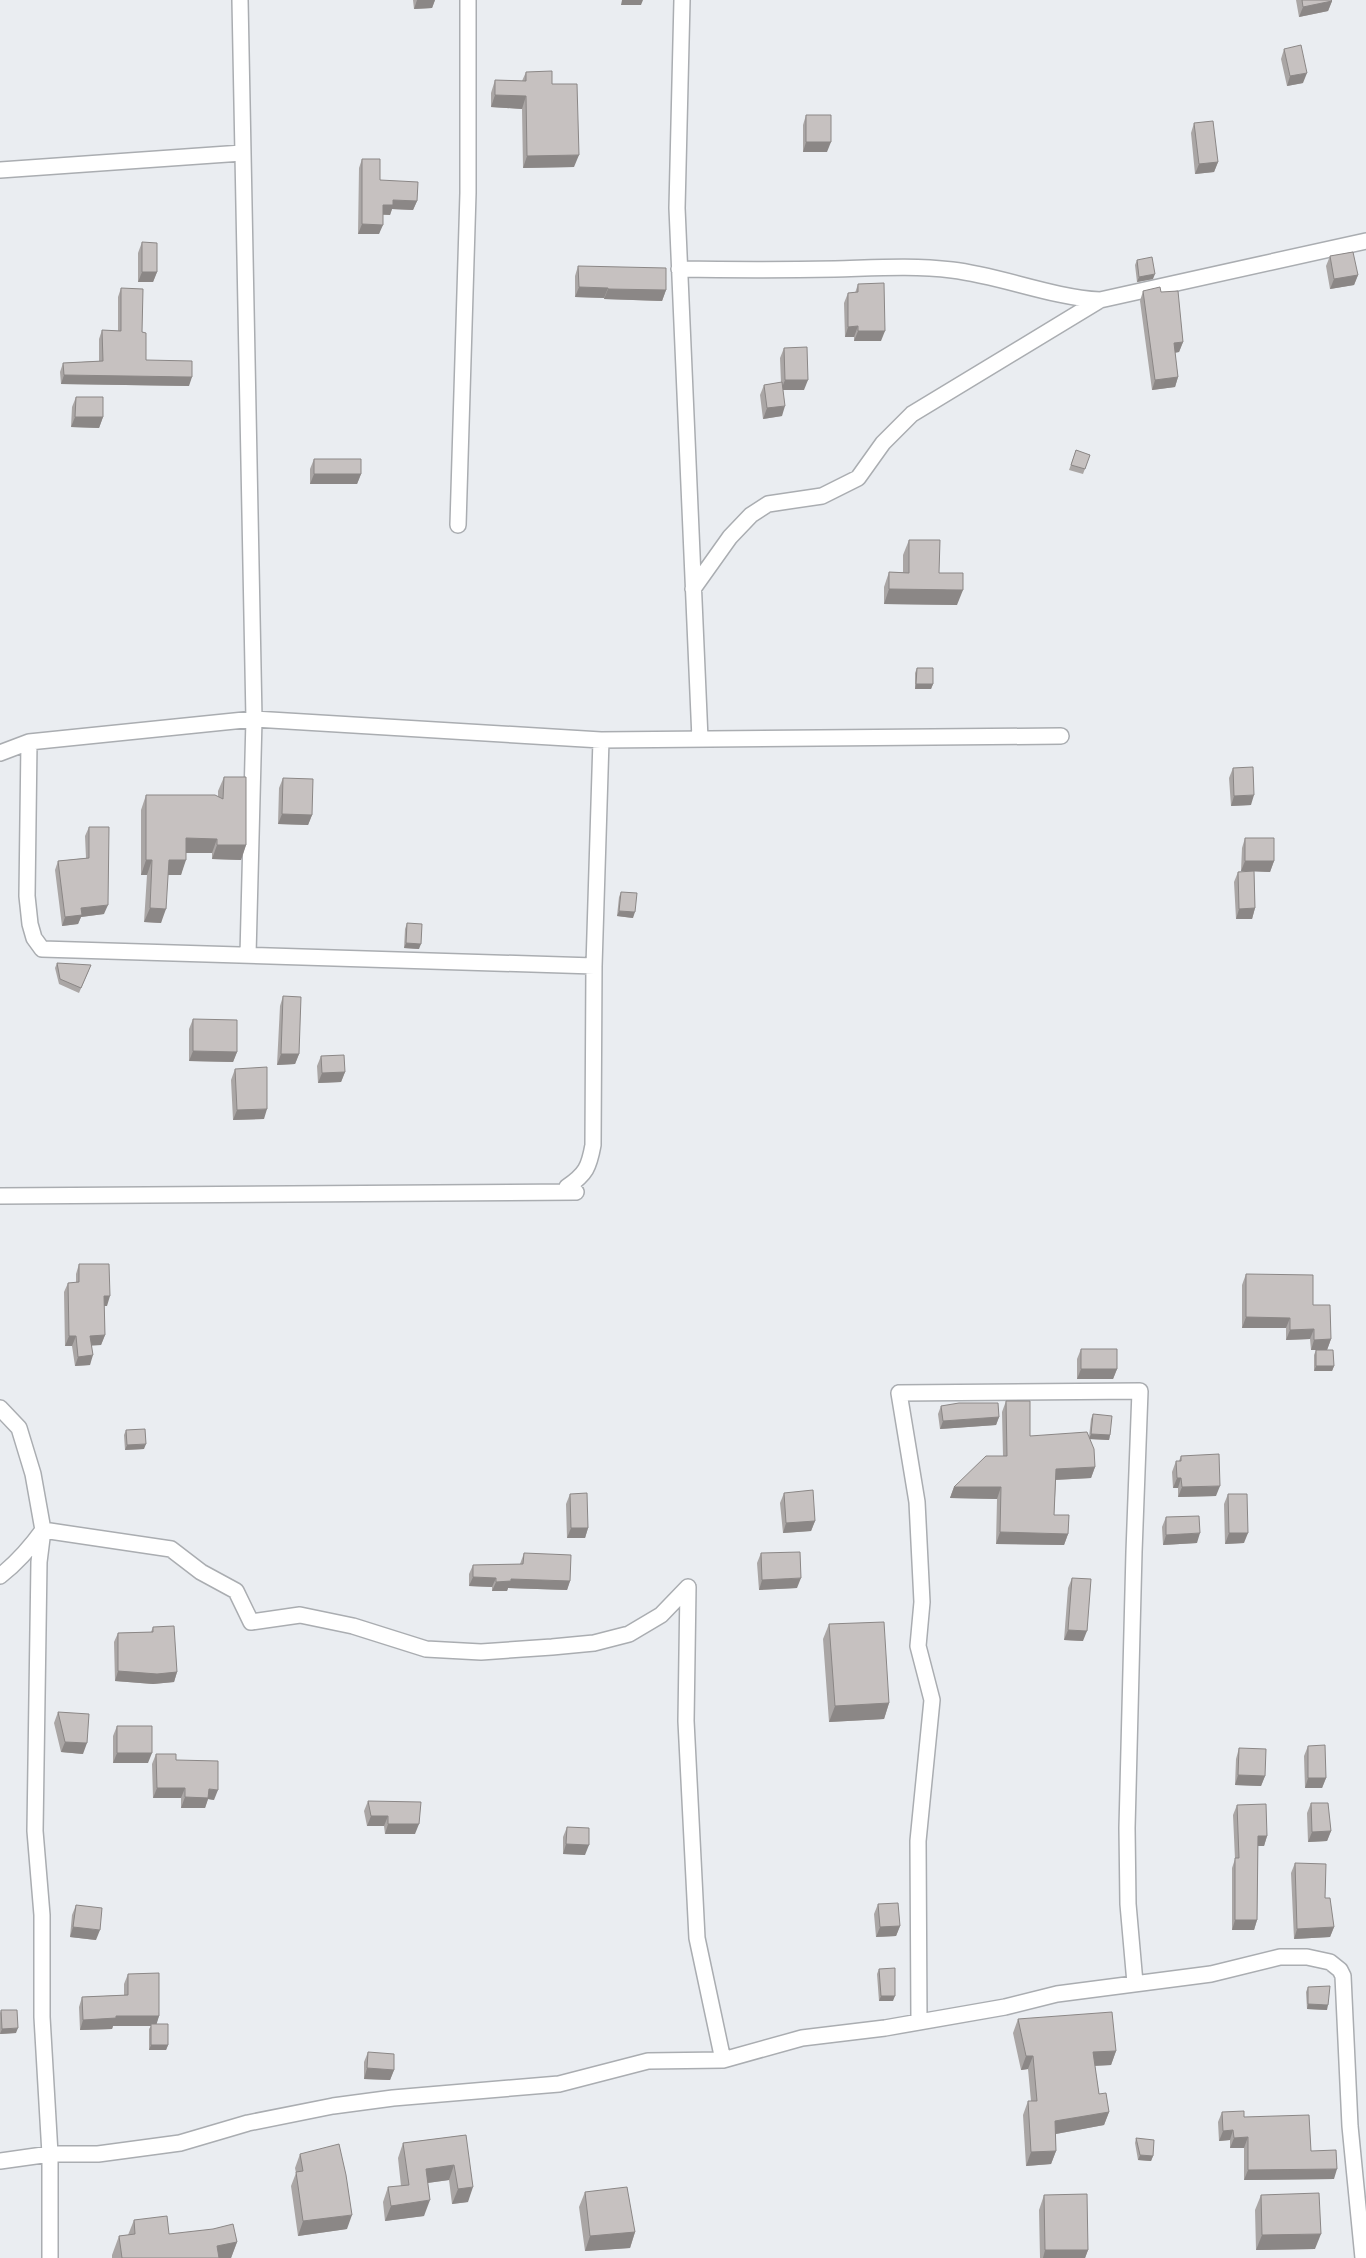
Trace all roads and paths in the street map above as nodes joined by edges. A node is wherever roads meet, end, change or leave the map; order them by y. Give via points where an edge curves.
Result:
1 (240, 0) edge
2 (468, 0) edge
3 (682, 0) edge
4 (242, 153) junction
5 (0, 170) edge
6 (1366, 241) edge
7 (679, 269) junction
8 (1100, 300) junction
9 (458, 524) dead end
10 (693, 589) junction
11 (254, 719) junction
12 (1061, 736) dead end
13 (700, 739) junction
14 (601, 740) junction
15 (29, 742) junction
16 (0, 753) edge
17 (248, 955) junction
18 (594, 966) junction
19 (0, 1196) edge
20 (0, 1408) edge
21 (43, 1530) junction
22 (0, 1576) edge
23 (1135, 1983) junction
24 (920, 2022) junction
25 (723, 2060) junction
26 (50, 2154) junction
27 (0, 2161) edge
28 (1366, 2255) edge
29 (50, 2258) edge

1 - 4 street
2 - 9 street via 468,193
3 - 7 street via 677,208
4 - 5 street
4 - 11 street
6 - 8 street
7 - 8 street via 749,271 898,267 952,270 1077,299
7 - 10 street
8 - 10 street via 912,414 882,443 858,478 822,496 768,504 751,515 730,537
10 - 13 street
11 - 14 street
11 - 15 street
11 - 17 street
12 - 13 street
13 - 14 street
14 - 18 street
15 - 16 street
15 - 17 street via 27,896 30,924 42,949
17 - 18 street
18 - 19 street via 593,1145 589,1165 580,1178 567,1186 576,1192
20 - 21 street via 19,1428 33,1474
21 - 22 street via 30,1550
21 - 25 street via 172,1548 201,1572 236,1591 251,1622 300,1615 353,1626 426,1649 481,1652 611,1639 628,1634 661,1615 688,1587 686,1721 696,1938
21 - 26 street via 39,1562 35,1830 42,1915 42,2017
23 - 24 street via 1057,1994
23 - 24 street via 1128,1904 1127,1838 1140,1391 899,1393 917,1502 922,1602 918,1646 932,1700 918,1841
23 - 28 street via 1211,1974 1280,1957 1322,1960 1340,1970 1344,1985 1350,2126 1363,2258
24 - 25 street via 802,2038
25 - 26 street via 648,2061 560,2084 342,2104 248,2122 180,2143 98,2154
26 - 27 street
26 - 29 street

